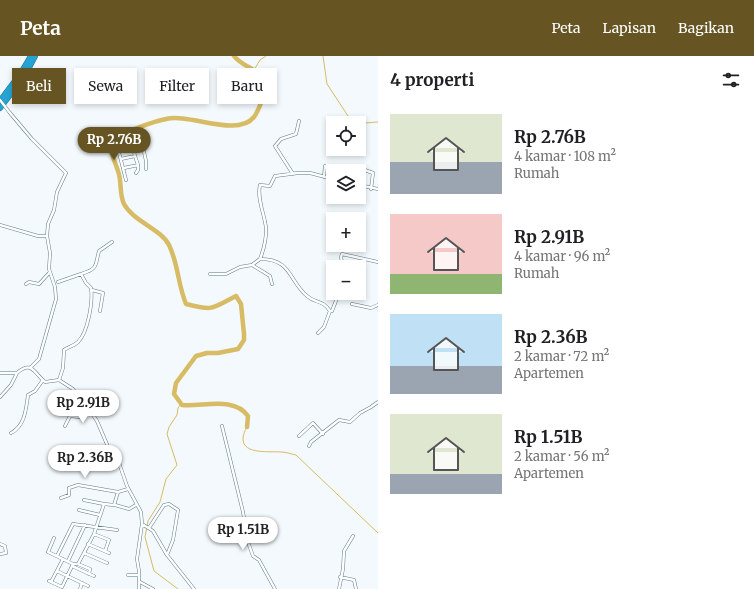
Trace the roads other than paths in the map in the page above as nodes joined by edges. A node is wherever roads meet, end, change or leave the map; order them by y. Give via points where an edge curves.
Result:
1 (31, 56) edge
2 (35, 56) edge
3 (0, 101) edge
4 (0, 108) edge
5 (299, 121) dead end
6 (130, 137) junction
7 (133, 147) junction
8 (117, 150) junction
9 (135, 156) junction
10 (121, 159) junction
11 (138, 165) junction
12 (325, 166) dead end
13 (124, 168) junction
14 (146, 169) dead end
15 (366, 170) edge
16 (136, 173) dead end
17 (292, 174) junction
18 (324, 177) joint
19 (126, 180) dead end
20 (366, 187) edge
21 (371, 188) junction
22 (378, 189) edge
23 (0, 225) edge
24 (47, 236) junction
25 (112, 242) dead end
26 (260, 259) junction
27 (341, 260) edge
28 (378, 262) edge
29 (252, 266) junction
30 (50, 272) junction
31 (81, 274) junction
32 (210, 274) dead end
33 (58, 282) dead end
34 (26, 284) dead end
35 (272, 284) dead end
36 (92, 290) junction
37 (337, 300) edge
38 (352, 304) dead end
39 (378, 305) edge
40 (100, 311) dead end
41 (330, 311) junction
42 (318, 333) dead end
43 (30, 368) junction
44 (0, 373) edge
45 (17, 373) junction
46 (43, 380) junction
47 (59, 380) junction
48 (0, 398) edge
49 (378, 402) edge
50 (84, 410) junction
51 (65, 426) dead end
52 (222, 426) dead end
53 (11, 433) dead end
54 (323, 434) junction
55 (299, 436) dead end
56 (309, 446) dead end
57 (108, 447) junction
58 (78, 452) dead end
59 (128, 488) junction
60 (118, 492) junction
61 (61, 498) dead end
62 (84, 500) dead end
63 (104, 504) junction
64 (115, 505) junction
65 (136, 505) junction
66 (79, 510) dead end
67 (100, 515) junction
68 (85, 525) junction
69 (143, 525) junction
70 (96, 527) junction
71 (148, 528) junction
72 (118, 530) dead end
73 (94, 534) junction
74 (354, 536) dead end
75 (54, 538) dead end
76 (0, 544) edge
77 (88, 544) junction
78 (105, 551) junction
79 (84, 553) junction
80 (108, 553) dead end
81 (0, 554) edge
82 (167, 555) junction
83 (57, 556) junction
84 (63, 559) junction
85 (68, 561) junction
86 (107, 563) dead end
87 (78, 564) junction
88 (73, 565) junction
89 (57, 572) junction
90 (89, 574) junction
91 (128, 575) dead end
92 (140, 575) junction
93 (67, 576) junction
94 (94, 576) dead end
95 (340, 577) junction
96 (140, 582) junction
97 (82, 583) junction
98 (88, 586) dead end
99 (62, 588) edge
100 (80, 589) edge
101 (139, 589) edge
102 (153, 589) edge
103 (194, 589) edge
104 (275, 589) edge
105 (339, 589) edge
106 (356, 589) edge

1 - 3 highway
2 - 4 highway via 25,75
3 - 24 street, bridge via 32,139 66,172 56,192
5 - 17 street via 297,133 281,139 275,146
6 - 7 street
6 - 8 street via 116,141
6 - 14 street via 140,133
7 - 8 street
7 - 9 street
8 - 10 street
9 - 10 street
9 - 11 street
10 - 13 street
11 - 13 street
11 - 16 street
12 - 18 street
13 - 19 street
15 - 21 street via 373,173
17 - 18 street via 307,173
17 - 26 street via 275,176 270,186 260,186 266,225 264,248
20 - 21 street
21 - 22 street
23 - 24 street via 38,236
24 - 30 street
25 - 31 street via 99,251 96,266
26 - 29 street
26 - 41 street via 286,267 306,296 325,304
27 - 28 street via 343,254
29 - 32 street via 240,267 226,274
29 - 35 street via 270,276
30 - 34 street via 39,284
30 - 43 street via 56,299 39,359
31 - 33 street
31 - 36 street
36 - 40 street via 103,293
36 - 47 street via 90,312 83,335 64,350
37 - 41 street via 335,308
38 - 39 street via 371,308
41 - 42 street via 324,327
43 - 45 street via 23,367
43 - 46 street
44 - 45 street
45 - 48 street via 12,385
46 - 47 street via 47,383
46 - 53 street via 35,391 28,395 22,423
47 - 50 street via 73,389
49 - 54 street via 350,422 339,420
50 - 51 street via 80,417 70,416
50 - 57 street via 96,419
52 - 104 street via 248,542 253,556 259,560
54 - 55 street via 313,423
54 - 56 street
57 - 58 street via 90,456
57 - 59 street via 119,463
59 - 60 street
59 - 65 street
60 - 61 street via 76,485 68,488 69,495
60 - 64 street
62 - 63 street
63 - 64 street
63 - 67 street
64 - 65 street via 129,509
65 - 69 street
66 - 67 street
67 - 70 street
68 - 70 street
68 - 83 street via 72,524
68 - 85 street
69 - 71 street
69 - 92 street via 137,559
70 - 72 street
70 - 73 street
71 - 82 street
71 - 82 street via 164,505 169,504 178,510 173,540
73 - 77 street
73 - 78 street via 109,541
74 - 95 street via 344,549
75 - 83 street via 48,551
76 - 81 street via 5,546 6,553
77 - 78 street
77 - 79 street
78 - 80 street
79 - 86 street
79 - 87 street
82 - 103 street
83 - 84 street
84 - 85 street
84 - 89 street
85 - 88 street
87 - 88 street
87 - 90 street via 90,569
88 - 90 street
88 - 93 street
89 - 93 street
89 - 99 street via 50,581
90 - 94 street
91 - 92 street
92 - 96 street
93 - 97 street
93 - 99 street
95 - 105 street
95 - 106 street via 354,580
96 - 101 street
96 - 102 street
97 - 98 street
97 - 100 street

